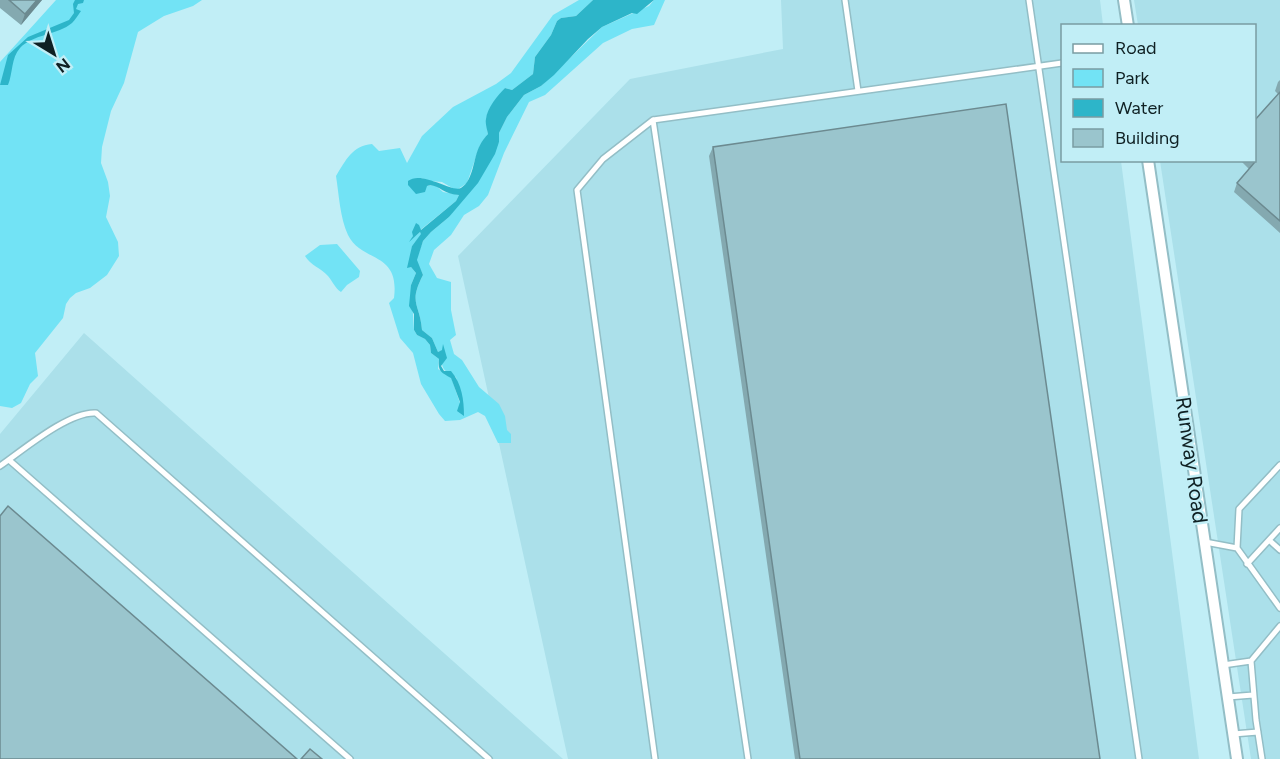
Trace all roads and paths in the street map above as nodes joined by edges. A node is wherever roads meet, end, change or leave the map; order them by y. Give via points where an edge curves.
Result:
1 (845, 0) edge
2 (1029, 0) edge
3 (1124, 0) edge
4 (1128, 24) edge
5 (1061, 63) edge
6 (1039, 66) junction
7 (858, 91) junction
8 (653, 120) junction
9 (1148, 162) edge
10 (9, 460) junction
11 (1280, 465) edge
12 (0, 466) edge
13 (1280, 528) edge
14 (1269, 540) junction
15 (1205, 542) junction
16 (1237, 548) junction
17 (1280, 550) edge
18 (1248, 564) junction
19 (1280, 608) edge
20 (1280, 626) edge
21 (1251, 661) junction
22 (1223, 665) junction
23 (1253, 694) junction
24 (1228, 697) junction
25 (1258, 732) junction
26 (1233, 734) junction
27 (350, 759) edge
28 (489, 759) edge
29 (655, 759) edge
30 (748, 759) edge
31 (1139, 759) edge
32 (1237, 759) edge
33 (1262, 759) edge

1 - 7 lane
2 - 6 lane
3 - 4 street
5 - 6 lane
6 - 7 lane
6 - 31 lane
7 - 8 lane
8 - 29 lane via 603,159 577,190
8 - 30 lane
9 - 15 street, Runway Road
10 - 12 lane
10 - 27 lane
10 - 28 lane via 85,412 96,413
11 - 16 lane via 1239,509
13 - 14 lane
14 - 17 lane
14 - 18 lane
15 - 16 lane
15 - 22 street, Runway Road
16 - 18 lane
18 - 19 lane
20 - 21 lane
21 - 22 lane
21 - 23 lane
22 - 24 street, Runway Road
23 - 24 lane
23 - 25 lane
24 - 26 street, Runway Road
25 - 26 lane
25 - 33 lane
26 - 32 street, Runway Road

